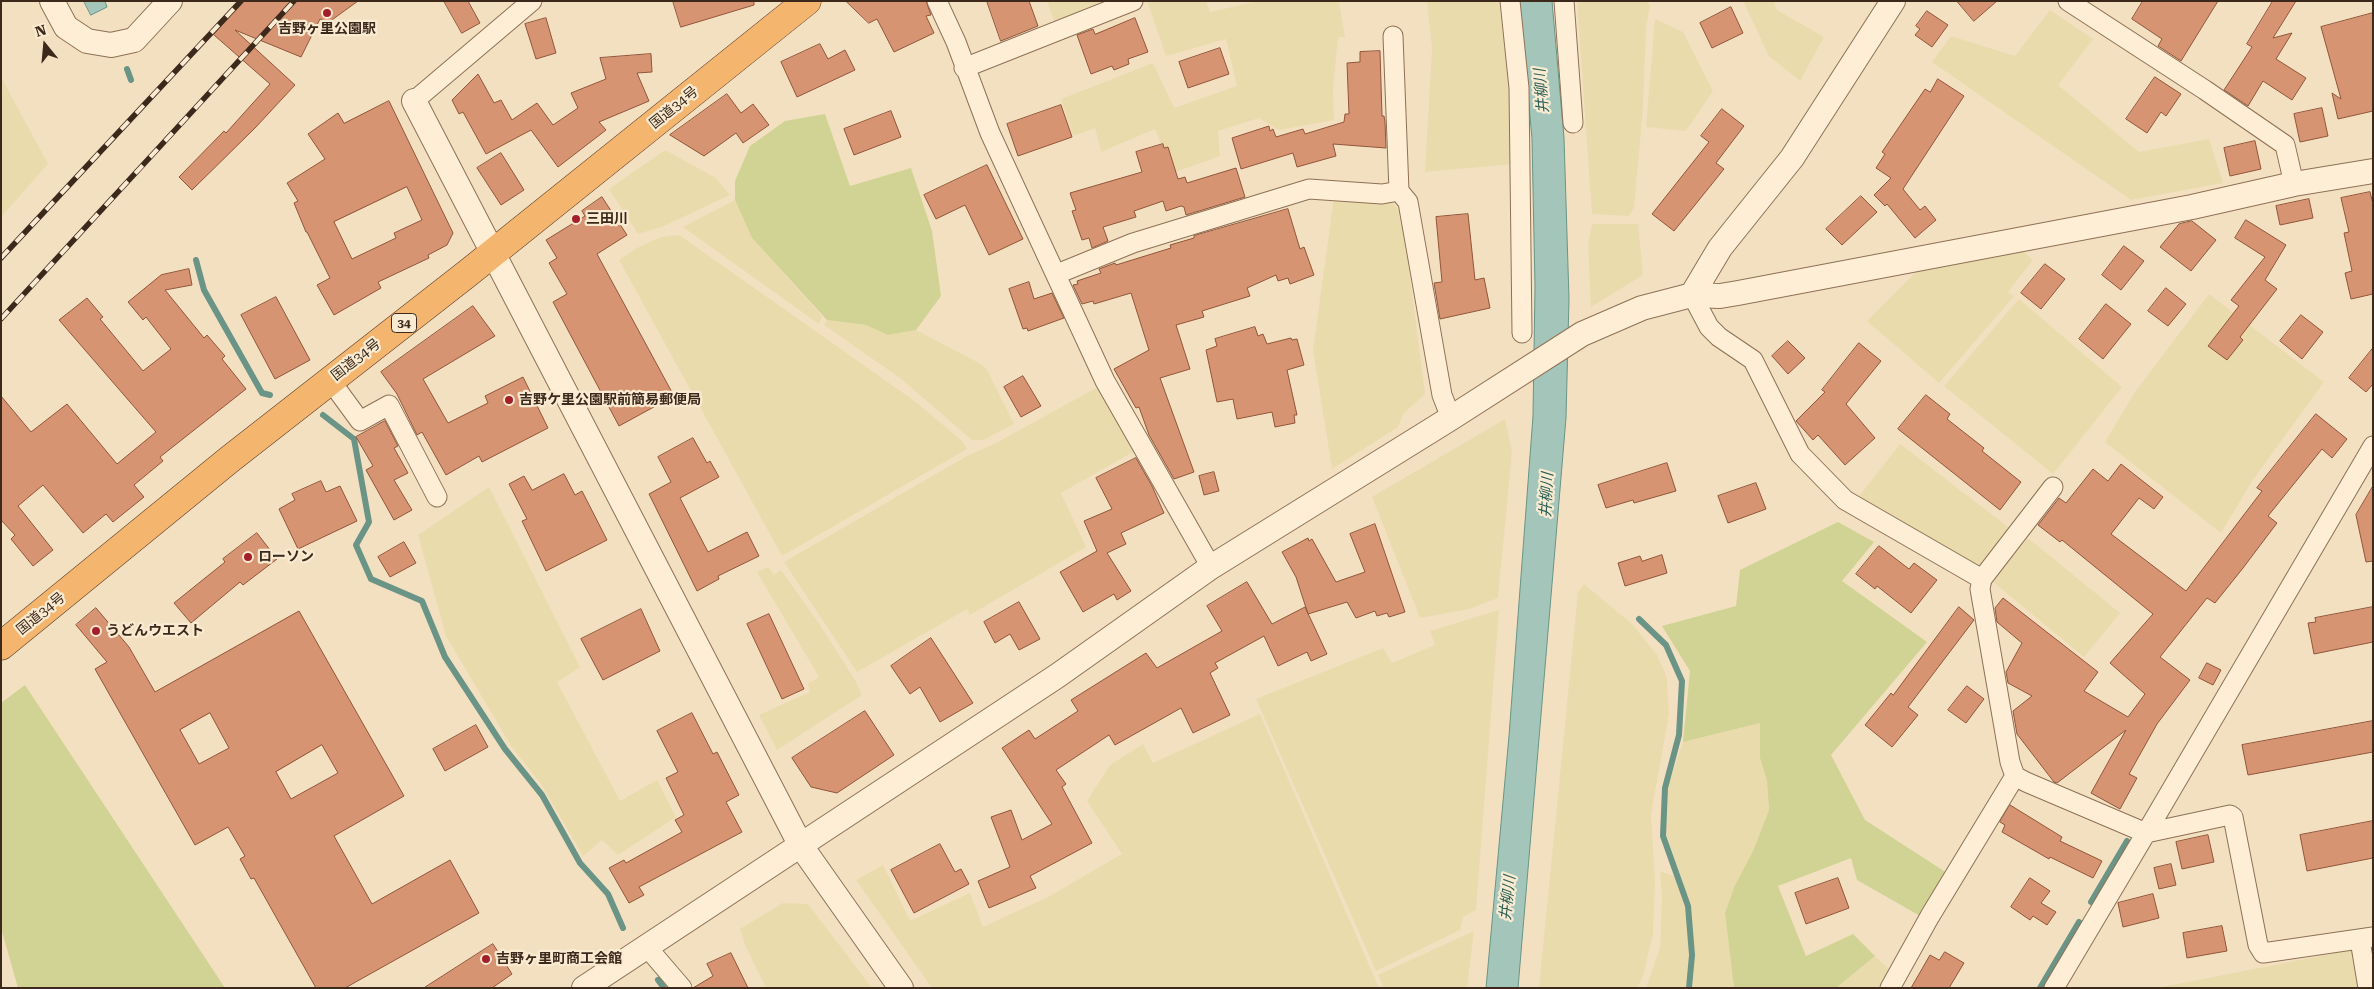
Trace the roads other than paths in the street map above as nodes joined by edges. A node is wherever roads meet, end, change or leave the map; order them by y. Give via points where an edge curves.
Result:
1 (52, 1) edge
2 (170, 1) edge
3 (532, 1) edge
4 (807, 1) edge
5 (937, 1) edge
6 (1133, 1) edge
7 (1510, 1) edge
8 (1564, 1) edge
9 (1894, 1) edge
10 (2068, 1) edge
11 (1393, 36) dead end
12 (964, 68) junction
13 (414, 100) joint
14 (1572, 123) dead end
15 (2373, 171) edge
16 (2294, 184) junction
17 (1399, 191) junction
18 (492, 253) junction
19 (1057, 274) junction
20 (1692, 295) junction
21 (1522, 333) dead end
22 (330, 380) junction
23 (1452, 418) junction
24 (2373, 446) edge
25 (2053, 488) dead end
26 (438, 497) dead end
27 (1210, 567) junction
28 (1982, 579) junction
29 (1, 646) edge
30 (2015, 776) junction
31 (2146, 833) junction
32 (801, 846) junction
33 (2366, 938) edge
34 (646, 946) junction
35 (587, 987) edge
36 (682, 988) edge
37 (901, 988) edge
38 (1890, 988) edge
39 (2054, 988) edge
40 (2368, 988) edge

1 - 2 street via 66,27 87,41 111,45 134,40
3 - 13 street
4 - 18 highway, 国道34号 / 34
5 - 12 street
6 - 12 street
7 - 21 street via 1519,88
8 - 14 street
9 - 20 street via 1792,158 1720,248
10 - 16 street via 2285,145
11 - 17 street
12 - 19 street via 990,133
13 - 18 street
15 - 16 street
16 - 20 street via 2192,207 1738,293
17 - 19 street via 1382,194 1310,189 1133,243
17 - 23 street via 1408,202 1442,395
18 - 22 highway, 国道34号 / 34
18 - 32 street
19 - 27 street via 1105,381
20 - 23 street via 1642,308 1582,334
20 - 28 street via 1709,327 1752,360 1800,454 1845,500
22 - 26 street via 360,420 389,405
22 - 29 highway, 国道34号 / 34
23 - 27 street
24 - 31 street
25 - 28 street
27 - 32 street via 1057,676
28 - 30 street via 1980,588 1998,696
30 - 31 street
30 - 38 street
31 - 33 street via 2230,815 2233,817 2258,944 2263,953
31 - 39 street
32 - 34 street
32 - 37 street
33 - 40 street
34 - 35 street
34 - 36 street

